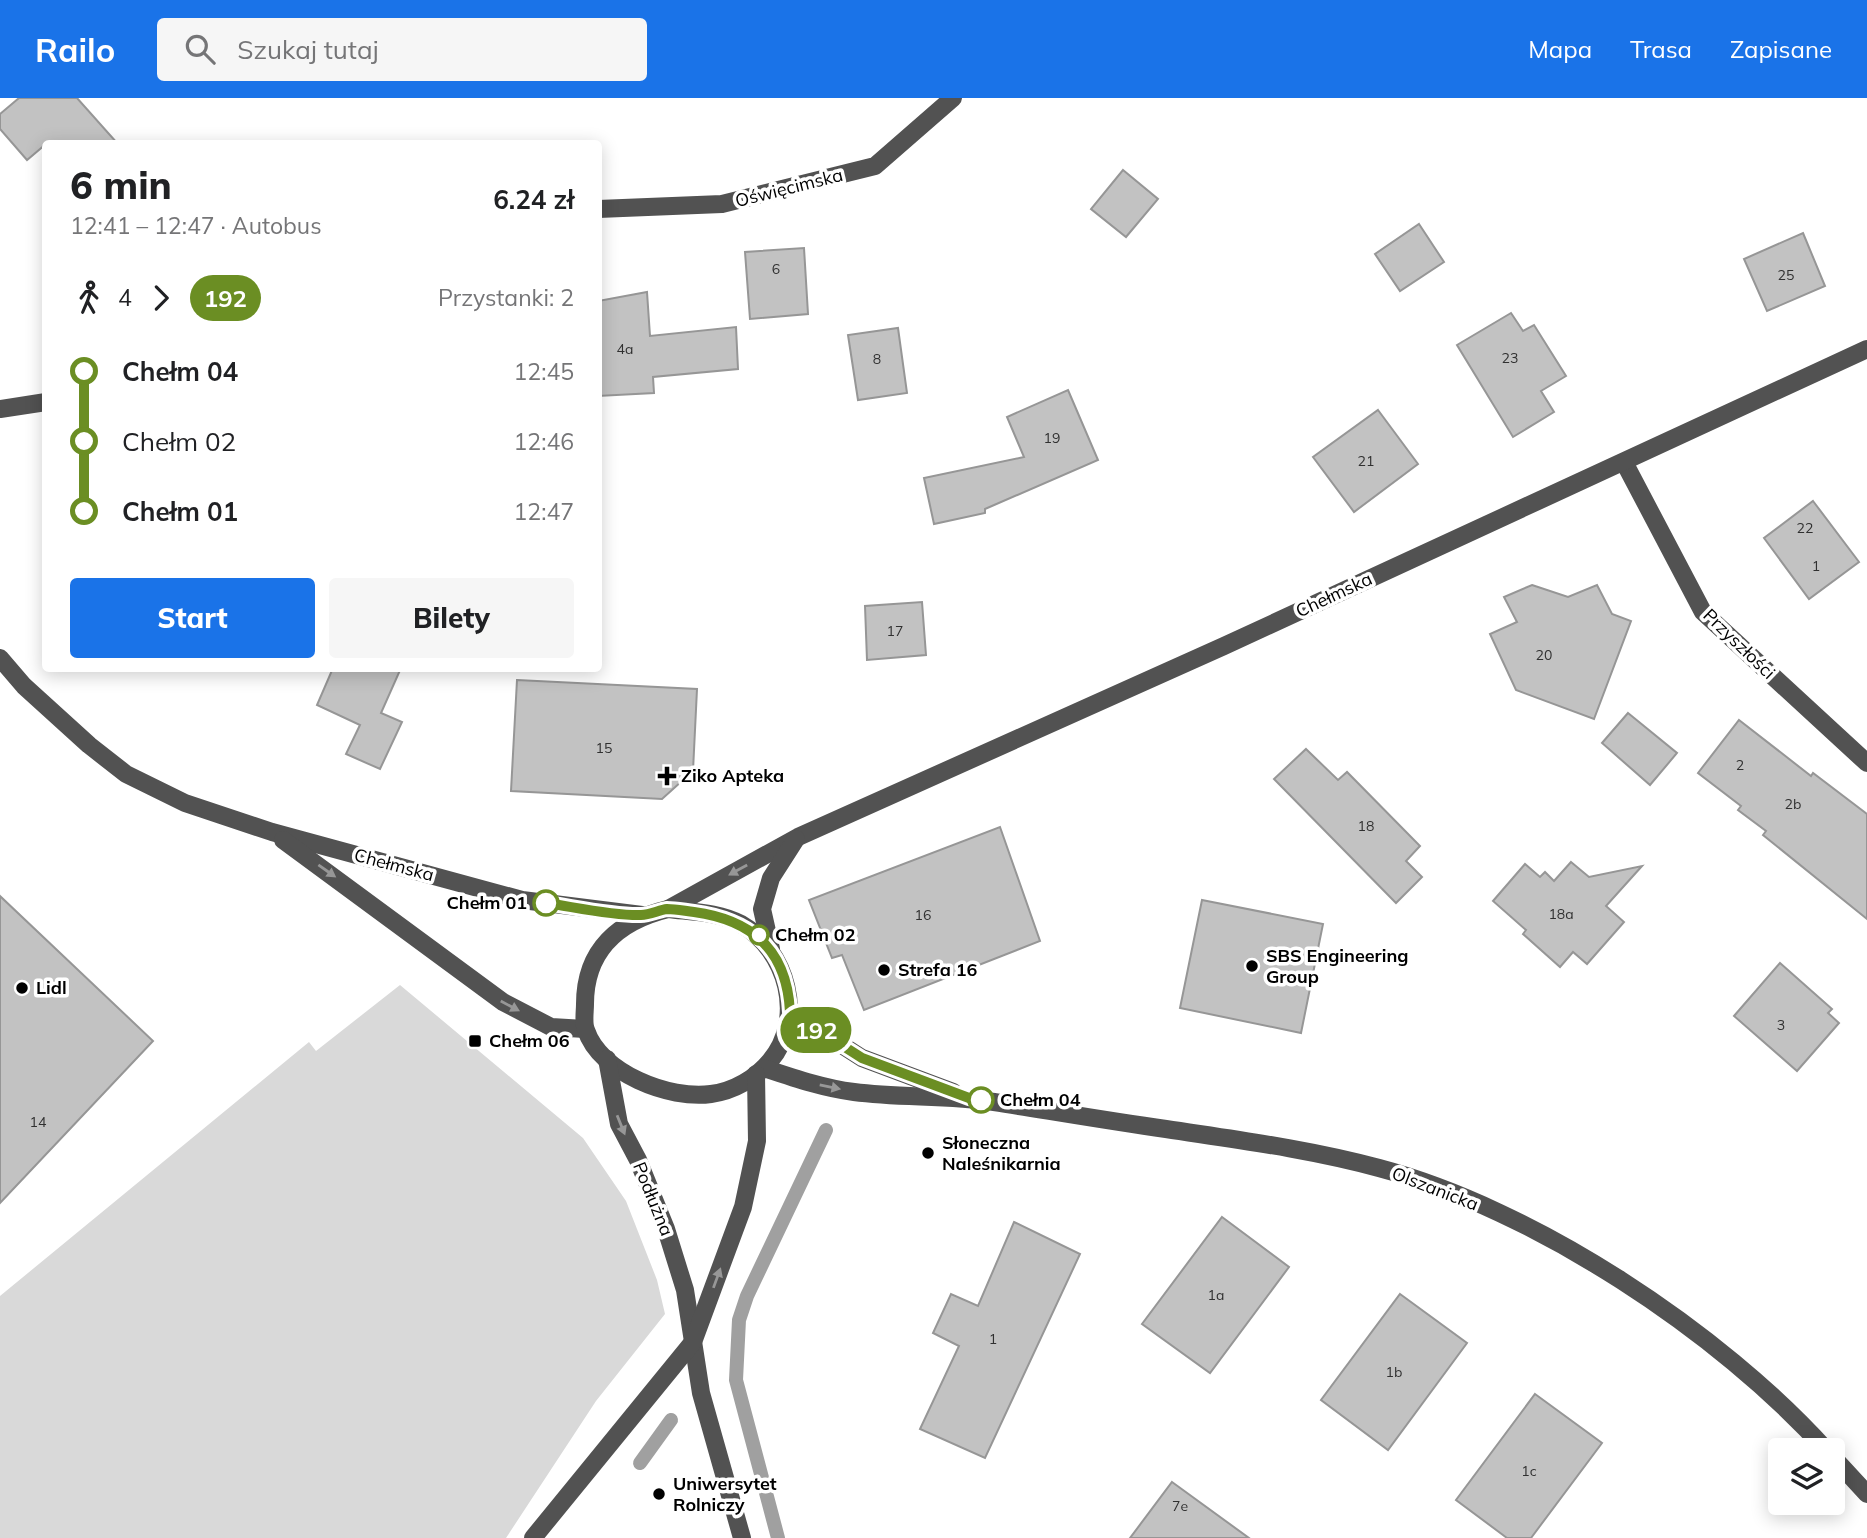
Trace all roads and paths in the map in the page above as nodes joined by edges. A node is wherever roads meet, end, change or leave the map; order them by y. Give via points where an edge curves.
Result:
1 (953, 98) edge
2 (602, 209) edge
3 (1867, 349) edge
4 (42, 403) edge
5 (0, 409) edge
6 (1624, 462) junction
7 (0, 658) edge
8 (1867, 763) edge
9 (272, 832) junction
10 (798, 837) junction
11 (668, 909) junction
12 (642, 915) junction
13 (772, 956) junction
14 (790, 1012) junction
15 (585, 1029) junction
16 (607, 1059) junction
17 (760, 1071) junction
18 (969, 1098) junction
19 (693, 1342) junction
20 (1816, 1438) edge
21 (1845, 1470) edge
22 (1867, 1494) edge
23 (533, 1538) edge
24 (742, 1538) edge

1 - 2 street, Oświęcimska via 875,166 722,204
3 - 6 street, Chełmska
4 - 5 street
6 - 8 street, Przyszłości via 1703,612
6 - 10 street, Chełmska
7 - 9 street, Chełmska via 24,686 126,774 185,803
9 - 12 street, Chełmska via 522,900
9 -> 15 street, Chełmska via 503,1002 551,1027
10 -> 11 street, Chełmska
10 - 13 street via 771,878 762,909
11 - 12 street
11 - 13 street via 738,923 759,935
12 - 15 street via 602,946 590,969
13 - 14 street via 789,989
14 - 17 street via 777,1054
14 - 18 street, Olszanicka via 862,1058
15 - 16 street
16 - 17 street via 630,1078 681,1093 711,1094 739,1086
16 -> 19 street, Podłużna via 619,1124 638,1160 685,1290
17 -> 18 street, Olszanicka via 855,1092
19 -> 17 street via 743,1207 757,1141
18 - 20 street, Olszanicka via 1293,1147 1382,1168 1472,1201 1556,1242 1643,1295 1733,1362
19 - 23 street
19 - 24 street, Podłużna via 701,1393
21 - 22 street

